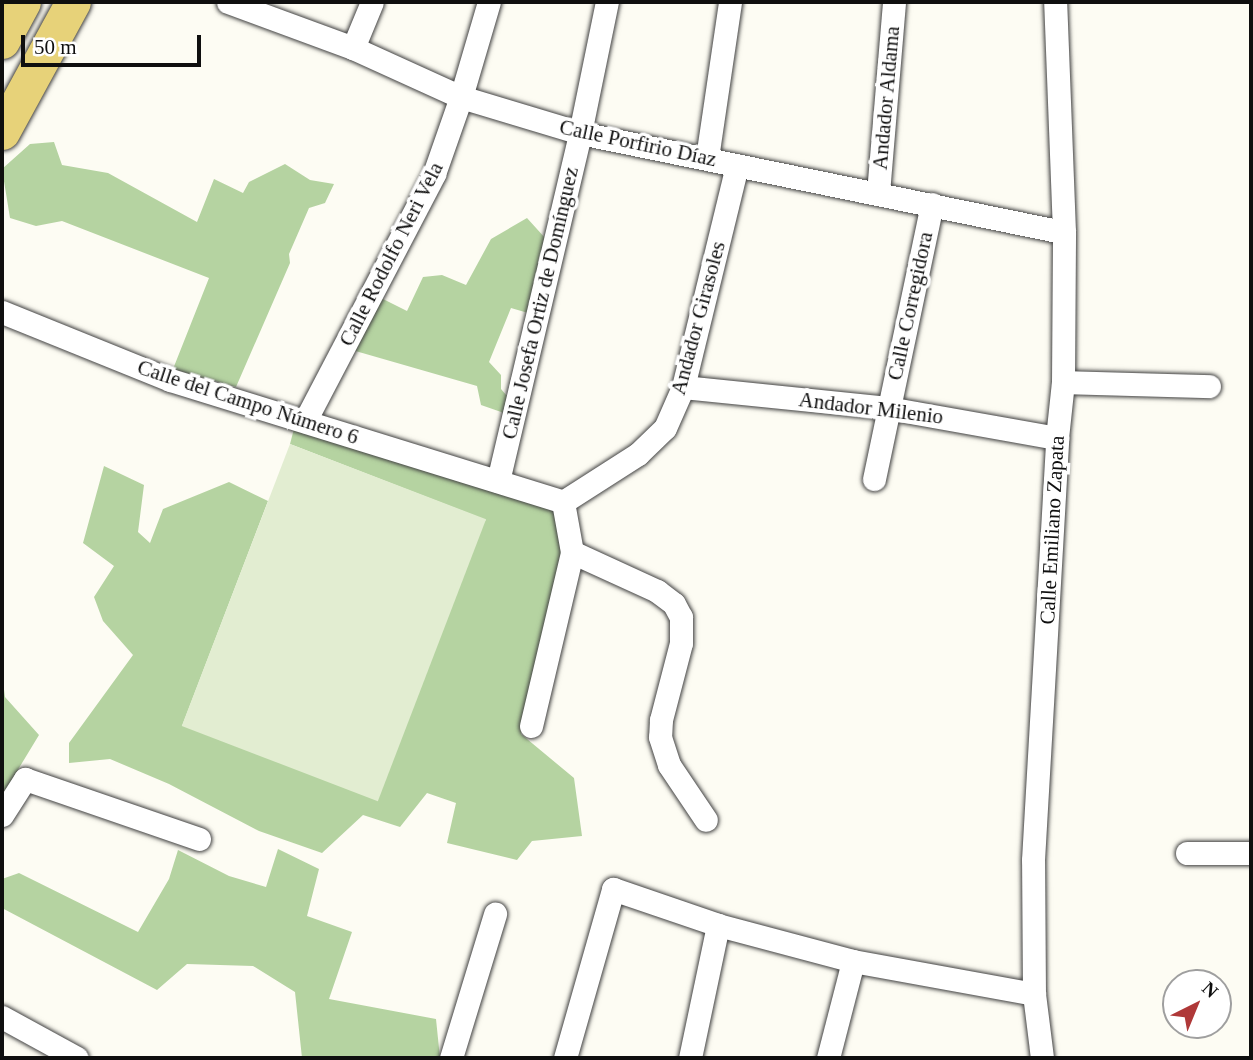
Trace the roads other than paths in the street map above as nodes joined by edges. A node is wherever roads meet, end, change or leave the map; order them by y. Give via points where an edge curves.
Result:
1 (23, 2) edge
2 (73, 2) edge
3 (228, 2) edge
4 (372, 2) edge
5 (489, 2) edge
6 (607, 2) edge
7 (730, 2) edge
8 (894, 2) edge
9 (1055, 2) edge
10 (2, 41) edge
11 (353, 48) junction
12 (461, 97) junction
13 (2, 132) edge
14 (580, 133) junction
15 (707, 158) junction
16 (737, 165) junction
17 (878, 193) junction
18 (932, 204) junction
19 (1064, 232) junction
20 (2, 312) edge
21 (1063, 382) junction
22 (1209, 386) dead end
23 (683, 387) junction
24 (888, 408) junction
25 (305, 421) junction
26 (1057, 438) junction
27 (874, 479) dead end
28 (498, 481) junction
29 (563, 502) junction
30 (572, 552) junction
31 (531, 726) dead end
32 (2, 815) edge
33 (706, 820) dead end
34 (200, 839) dead end
35 (1188, 853) dead end
36 (1251, 853) edge
37 (495, 914) dead end
38 (718, 925) junction
39 (853, 961) junction
40 (1034, 994) junction
41 (2, 1017) edge
42 (77, 1058) edge
43 (451, 1058) edge
44 (565, 1058) edge
45 (690, 1058) edge
46 (828, 1058) edge
47 (1042, 1058) edge

1 - 10 main road
2 - 13 main road
3 - 11 street, Calle Porfirio Díaz
4 - 11 street
5 - 12 street, Calle Rodolfo Neri Vela
6 - 14 street, Calle Josefa Ortiz de Domínguez
7 - 15 street
8 - 17 street, Andador Aldama
9 - 19 street, Calle Emiliano Zapata
11 - 12 street, Calle Porfirio Díaz
12 - 14 street, Calle Porfirio Díaz
12 - 25 street, Calle Rodolfo Neri Vela via 434,174
14 - 15 street, Calle Porfirio Díaz
14 - 28 street, Calle Josefa Ortiz de Domínguez
15 - 16 street, Calle Porfirio Díaz
16 - 17 street, Calle Porfirio Díaz
16 - 23 street, Andador Girasoles
17 - 18 street, Calle Porfirio Díaz
18 - 19 street, Calle Porfirio Díaz
18 - 24 street, Calle Corregidora
19 - 21 street, Calle Emiliano Zapata
20 - 25 street, Calle del Campo Número 6 via 170,380
21 - 22 street
21 - 26 street, Calle Emiliano Zapata
23 - 24 street, Andador Milenio
23 - 29 street, Andador Girasoles via 665,428 638,454
24 - 26 street, Andador Milenio
24 - 27 street, Calle Corregidora
25 - 28 street, Calle del Campo Número 6
26 - 40 street, Calle Emiliano Zapata via 1033,860
28 - 29 street, Calle del Campo Número 6
29 - 30 street
30 - 31 street
30 - 33 street via 649,586 678,611 682,636 660,737 669,765
32 - 34 street via 25,779
35 - 36 street
37 - 43 street
38 - 39 street
38 - 44 street via 613,889
38 - 45 street
39 - 40 street
39 - 46 street
40 - 47 street, Calle Emiliano Zapata
41 - 42 street

